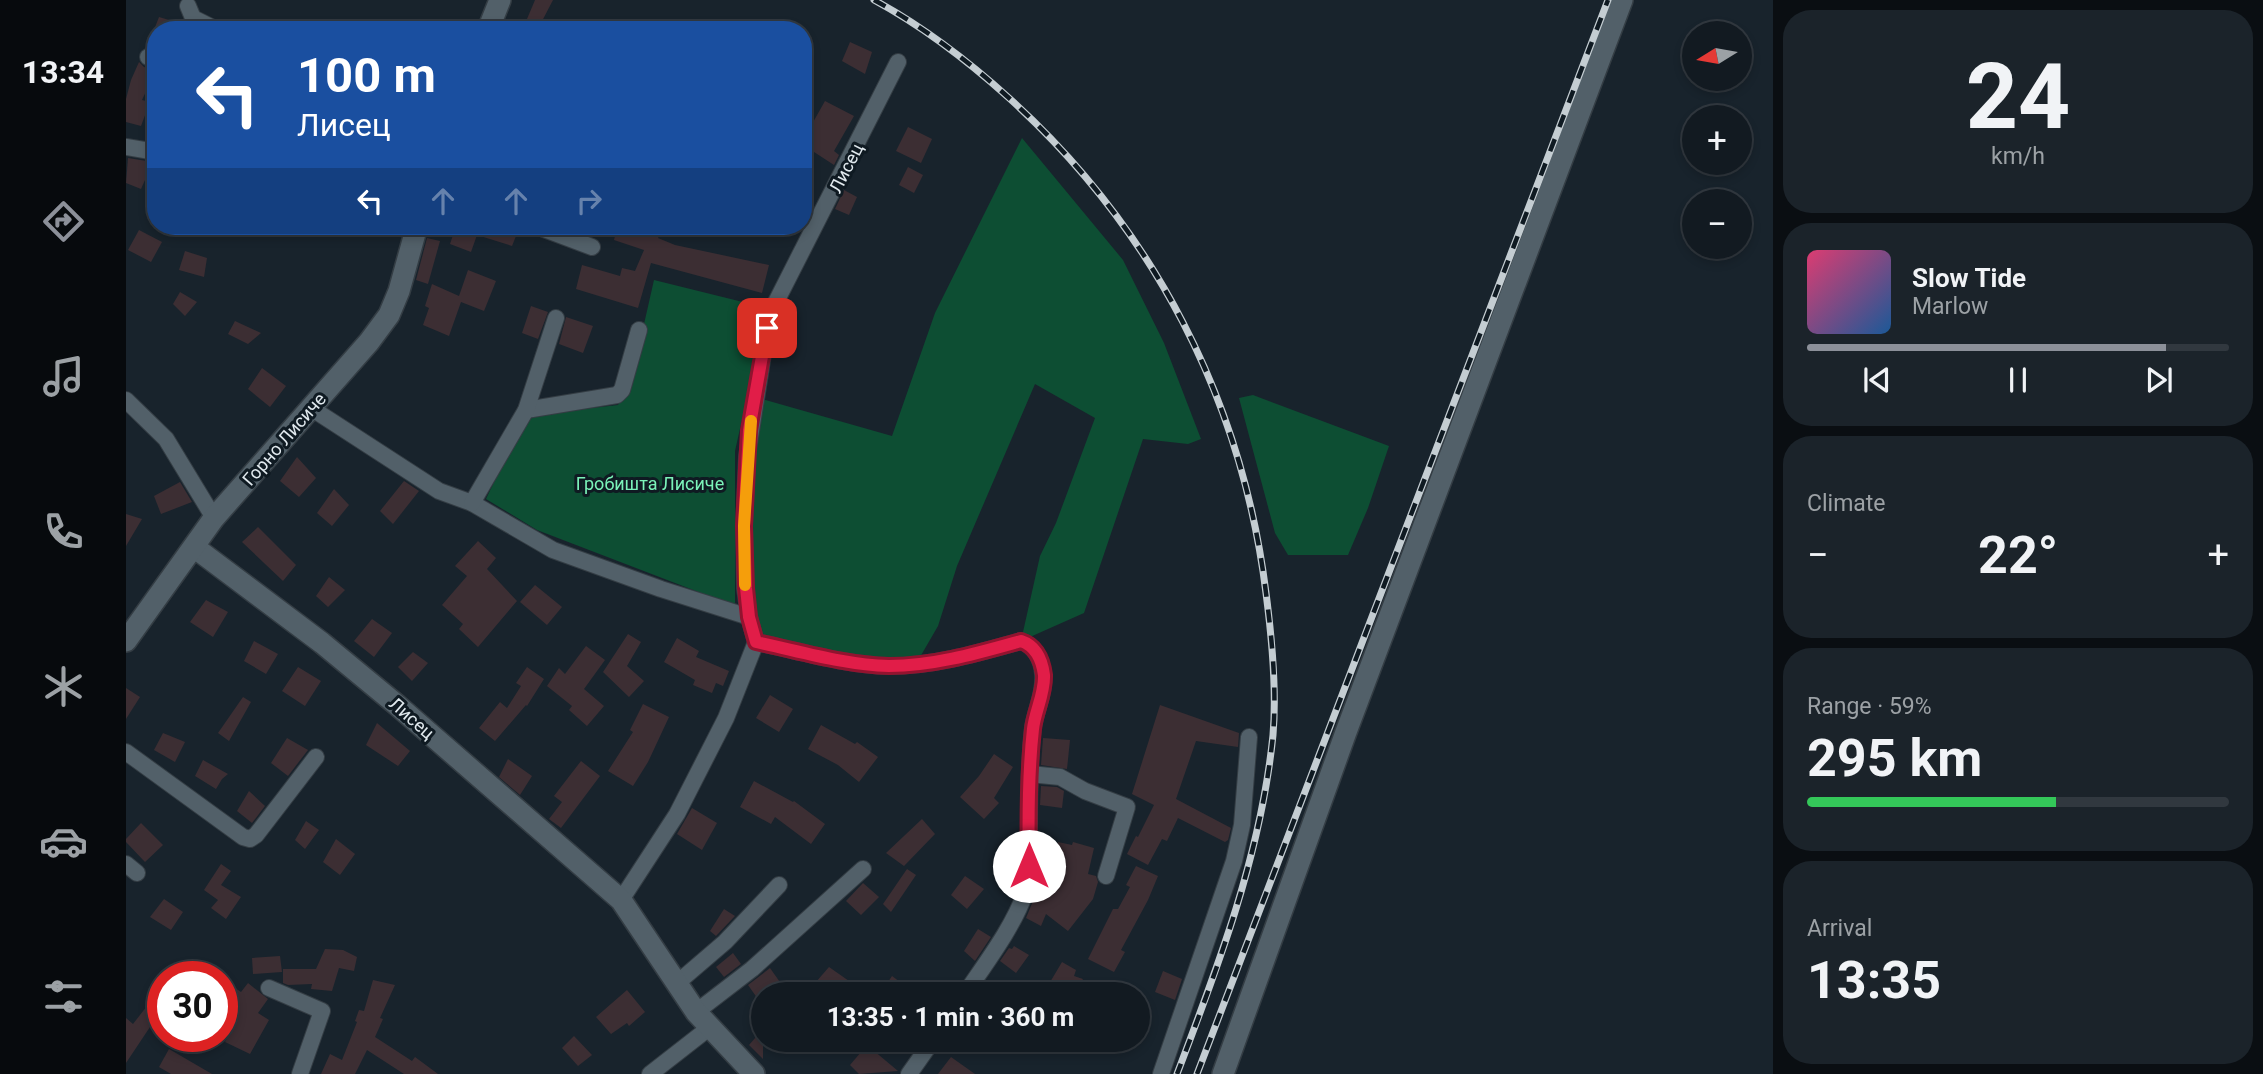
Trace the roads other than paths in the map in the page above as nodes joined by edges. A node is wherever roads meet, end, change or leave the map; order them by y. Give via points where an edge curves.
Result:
1 (500, 0) edge
2 (1622, 0) edge
3 (188, 5) dead end
4 (198, 21) edge
5 (492, 21) edge
6 (898, 62) dead end
7 (126, 147) edge
8 (147, 150) edge
9 (812, 231) edge
10 (415, 235) edge
11 (560, 235) edge
12 (810, 235) edge
13 (592, 247) dead end
14 (556, 318) dead end
15 (639, 330) dead end
16 (126, 400) edge
17 (310, 408) junction
18 (526, 410) junction
19 (472, 503) junction
20 (214, 518) junction
21 (194, 547) junction
22 (749, 617) junction
23 (126, 641) edge
24 (756, 642) junction
25 (1249, 737) dead end
26 (126, 752) edge
27 (316, 757) dead end
28 (1030, 774) junction
29 (863, 869) dead end
30 (1106, 876) dead end
31 (779, 885) dead end
32 (621, 900) junction
33 (973, 982) edge
34 (676, 984) junction
35 (269, 988) dead end
36 (703, 1020) junction
37 (925, 1052) edge
38 (300, 1074) edge
39 (650, 1074) edge
40 (754, 1074) edge
41 (909, 1074) edge
42 (1161, 1074) edge
43 (1223, 1074) edge

1 - 5 street
2 - 43 street via 1346,732
3 - 4 street via 192,18
6 - 9 street, Лисец
7 - 8 street
10 - 17 street, Горно Лисиче via 389,315
11 - 13 street
12 - 22 street, Лисец via 767,328 749,430 744,526
14 - 18 street
15 - 18 street via 617,395
16 - 20 street via 166,439
17 - 19 street via 439,491
17 - 20 street, Горно Лисиче
18 - 19 street
19 - 22 street via 553,550
20 - 21 street, Горно Лисиче
21 - 23 street, Горно Лисиче
21 - 32 street, Лисец via 397,705
22 - 24 street, Лисец
24 - 28 street via 886,666 929,663 1021,641 1030,644 1044,677 1033,726
24 - 32 street via 726,718 677,814
25 - 42 street via 1242,825 1234,861
26 - 27 street via 250,839
28 - 30 street via 1060,777 1127,807
28 - 33 street via 1026,892
29 - 36 street
31 - 34 street via 725,942
32 - 34 street, Лисец
34 - 36 street, Лисец
35 - 38 street via 322,1011
36 - 39 street
36 - 40 street, Лисец
37 - 41 street

